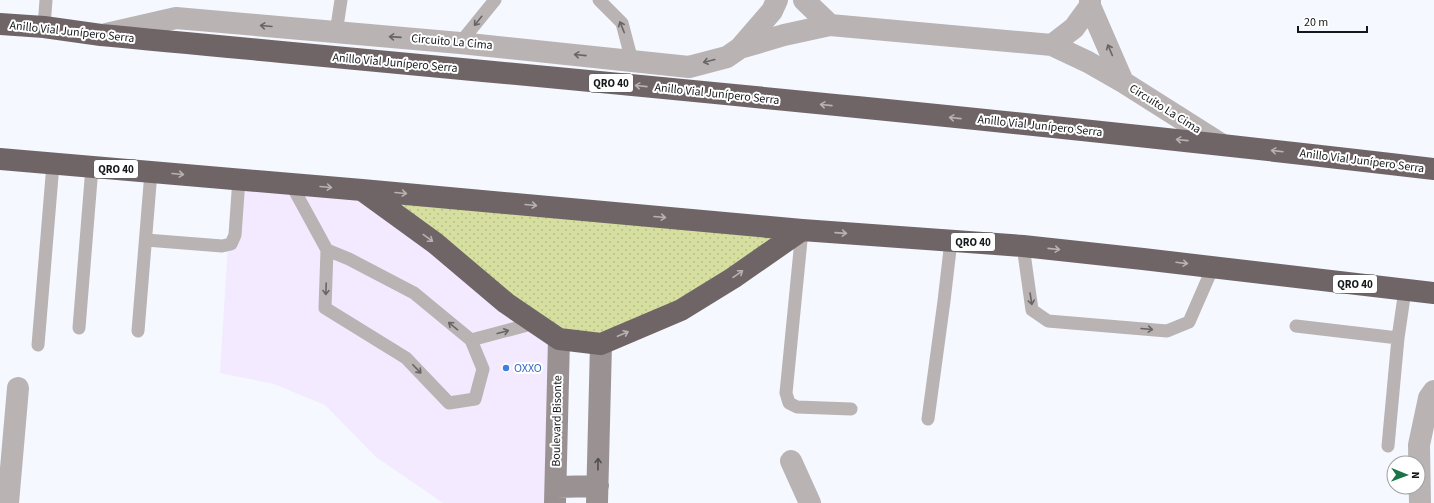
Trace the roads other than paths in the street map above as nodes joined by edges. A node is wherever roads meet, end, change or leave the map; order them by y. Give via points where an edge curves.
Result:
1 (46, 0) edge
2 (340, 0) edge
3 (495, 0) edge
4 (599, 0) edge
5 (777, 0) edge
6 (804, 0) edge
7 (1090, 3) edge
8 (0, 24) edge
9 (830, 25) junction
10 (44, 27) junction
11 (336, 33) junction
12 (101, 35) junction
13 (460, 42) junction
14 (1052, 45) junction
15 (740, 48) junction
16 (632, 61) junction
17 (1123, 82) junction
18 (1221, 144) junction
19 (1344, 158) junction
20 (0, 159) edge
21 (53, 164) junction
22 (92, 167) junction
23 (1434, 169) edge
24 (151, 172) junction
25 (1434, 177) edge
26 (239, 179) junction
27 (291, 184) junction
28 (362, 190) junction
29 (802, 230) junction
30 (146, 240) junction
31 (951, 241) junction
32 (1023, 246) junction
33 (327, 250) junction
34 (1213, 267) junction
35 (1277, 274) junction
36 (1434, 280) edge
37 (1406, 290) junction
38 (1434, 293) edge
39 (535, 323) junction
40 (1296, 326) dead end
41 (79, 328) dead end
42 (138, 331) dead end
43 (1398, 338) junction
44 (558, 339) junction
45 (471, 340) junction
46 (601, 344) junction
47 (38, 345) dead end
48 (18, 388) dead end
49 (1434, 391) edge
50 (851, 409) dead end
51 (928, 419) dead end
52 (1388, 446) dead end
53 (791, 461) dead end
54 (597, 494) edge
55 (556, 495) edge
56 (8, 503) edge
57 (810, 503) edge
58 (1420, 503) edge

1 - 10 lane
2 - 11 lane
3 -> 13 lane
16 -> 4 lane via 622,23
5 - 15 street, Circuito La Cima via 772,11
6 - 9 street
7 - 14 street via 1074,28
17 -> 7 street, Circuito La Cima
8 - 10 highway, Anillo Vial Junípero Serra / QRO 40
9 - 14 street
9 - 15 street
10 - 12 highway, Anillo Vial Junípero Serra / QRO 40
11 -> 12 street, Circuito La Cima via 176,18
13 -> 11 street, Circuito La Cima
18 -> 12 highway, Anillo Vial Junípero Serra / QRO 40
16 -> 13 street, Circuito La Cima
14 - 17 street
15 -> 16 street, Circuito La Cima via 727,57 689,67
17 - 18 street, Circuito La Cima
19 -> 18 highway, Anillo Vial Junípero Serra / QRO 40
19 - 23 highway, Anillo Vial Junípero Serra / QRO 40
19 - 25 highway
20 - 21 highway, QRO 40
21 - 22 highway, QRO 40
21 - 47 lane
22 - 24 highway, QRO 40
22 - 41 lane
24 -> 26 highway, QRO 40
24 - 30 lane
26 - 27 highway, QRO 40
26 - 30 lane via 235,235 231,244 222,246
27 -> 28 highway, QRO 40
27 - 33 lane
28 -> 29 highway, QRO 40
28 -> 39 highway
29 -> 31 highway, QRO 40
46 -> 29 highway via 681,310
29 - 50 lane via 786,392 789,403 797,407
30 - 42 lane
31 - 32 highway, QRO 40
31 - 51 lane
32 -> 34 highway, QRO 40
32 -> 34 lane via 1032,310 1048,321 1167,331 1189,322
45 -> 33 lane via 414,293 349,258
33 -> 45 lane via 325,308 406,358 450,403 476,399 483,369
34 - 35 highway, QRO 40
35 - 36 highway
35 - 37 highway, QRO 40
37 - 38 highway, QRO 40
37 - 43 lane
39 - 44 highway
45 -> 39 lane
40 - 43 lane
43 - 52 lane
44 - 46 highway
44 - 55 street, Boulevard Bisonte
54 -> 46 street
48 - 56 street
49 - 58 street via 1429,398 1419,445
53 - 57 street
54 - 55 street

